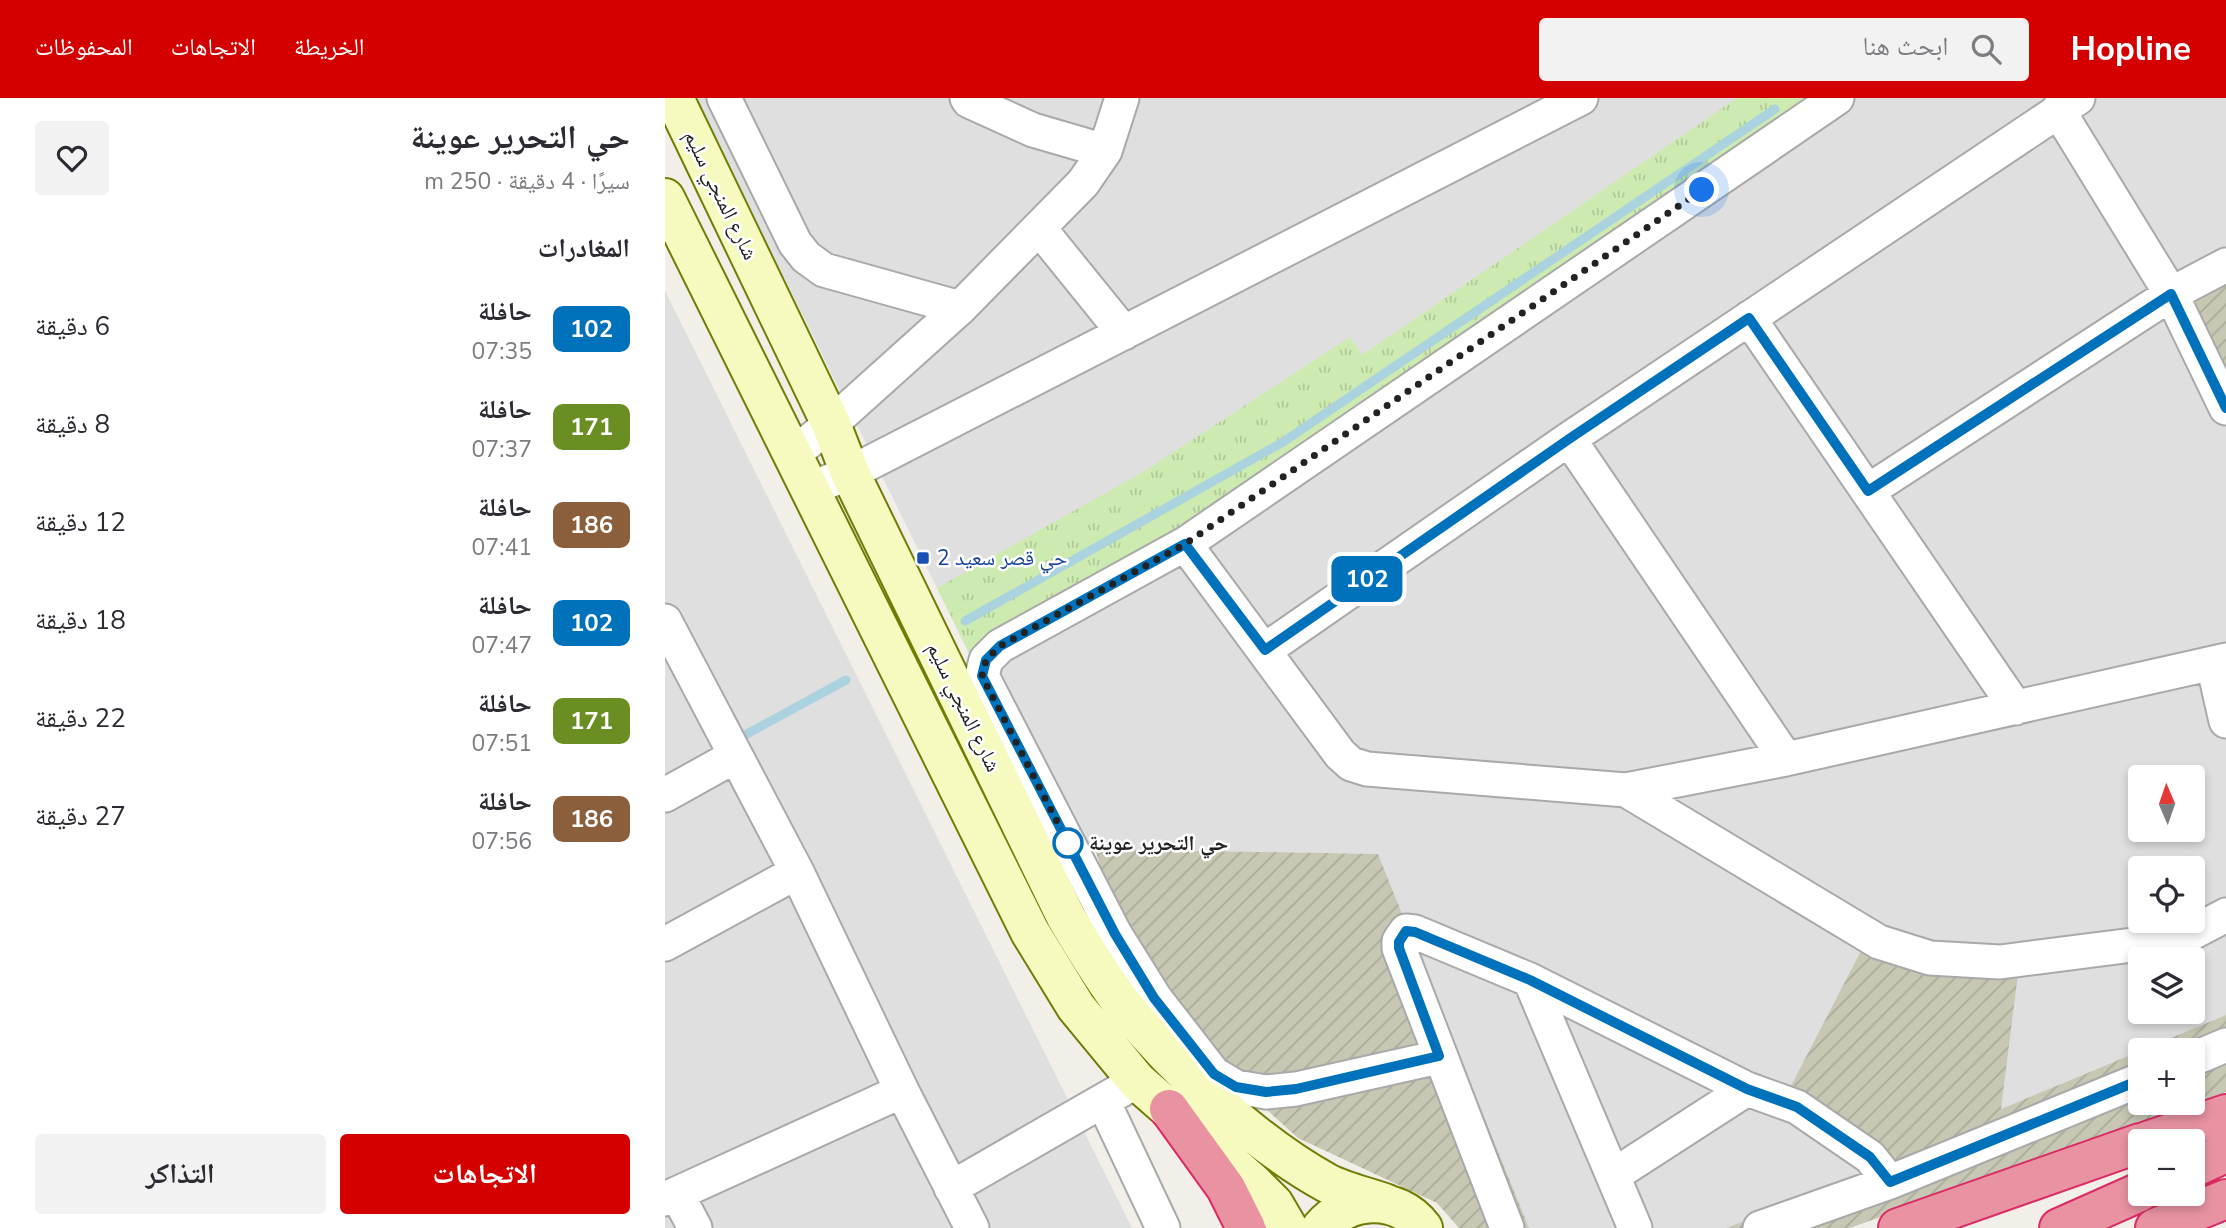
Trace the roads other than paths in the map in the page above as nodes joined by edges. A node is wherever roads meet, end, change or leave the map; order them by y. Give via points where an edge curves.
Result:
1 (674, 98) edge
2 (723, 98) edge
3 (967, 98) edge
4 (1122, 98) edge
5 (1581, 98) edge
6 (1836, 98) edge
7 (2068, 104) edge
8 (1105, 151) junction
9 (665, 198) edge
10 (1039, 228) junction
11 (2226, 265) edge
12 (2171, 294) junction
13 (960, 307) junction
14 (1749, 318) junction
15 (1124, 333) junction
16 (2226, 408) edge
17 (831, 424) junction
18 (1569, 439) junction
19 (793, 454) junction
20 (850, 473) junction
21 (809, 489) junction
22 (1868, 491) junction
23 (1185, 544) junction
24 (665, 621) edge
25 (1265, 650) junction
26 (2220, 662) edge
27 (2016, 708) junction
28 (2226, 721) edge
29 (735, 755) junction
30 (1786, 759) junction
31 (1626, 790) junction
32 (665, 795) edge
33 (797, 872) junction
34 (2226, 915) edge
35 (665, 944) edge
36 (1530, 980) junction
37 (2226, 1045) edge
38 (2205, 1054) edge
39 (1439, 1056) junction
40 (1137, 1081) junction
41 (2128, 1085) edge
42 (1747, 1089) junction
43 (902, 1091) junction
44 (1103, 1101) junction
45 (1169, 1109) junction
46 (2226, 1114) edge
47 (2182, 1129) edge
48 (2128, 1147) edge
49 (2226, 1153) edge
50 (2205, 1163) edge
51 (1614, 1175) junction
52 (1890, 1182) junction
53 (951, 1188) junction
54 (671, 1196) edge
55 (2128, 1197) edge
56 (2226, 1199) edge
57 (1387, 1204) junction
58 (2226, 1223) edge
59 (695, 1228) edge
60 (972, 1228) edge
61 (1163, 1228) edge
62 (1246, 1228) edge
63 (1288, 1228) edge
64 (1321, 1228) edge
65 (1423, 1228) edge
66 (1507, 1228) edge
67 (1635, 1228) edge
68 (1760, 1228) edge
69 (1898, 1228) edge
70 (2059, 1228) edge
71 (2155, 1228) edge
72 (2215, 1228) edge

1 - 17 main road, شارع المنجي سليم
2 - 13 street via 806,257 824,270
3 - 8 street via 1033,131
4 - 8 street
5 - 15 street
6 - 23 street
7 - 12 street
7 - 14 street
8 - 10 street via 1083,184
9 - 19 main road, شارع المنجي سليم
10 - 13 street
10 - 15 street
11 - 12 street
12 - 16 street
12 - 22 street
13 - 17 street
14 - 18 street
14 - 22 street
15 - 20 street
17 - 19 street
17 - 20 main road, شارع المنجي سليم
18 - 25 street
18 - 30 street
19 - 21 main road, شارع المنجي سليم
20 - 21 street
20 - 57 main road, شارع المنجي سليم via 1066,917 1122,1003 1176,1063 1268,1143 1329,1183
21 - 40 main road, شارع المنجي سليم via 1030,932 1076,1007
22 - 27 street
23 - 25 street
23 - 39 street via 1000,646 986,660 982,676 1115,934 1154,998 1214,1074 1236,1087 1266,1092
24 - 29 street
25 - 31 street via 1351,764
26 - 27 street
26 - 28 street
27 - 30 street
29 - 32 street
29 - 33 street
30 - 31 street
31 - 34 street via 1879,942 1930,958 2000,962 2164,941
33 - 35 street
33 - 43 street
36 - 39 street via 1406,931 1399,948
36 - 42 street
36 - 51 street
37 - 38 street
39 - 66 street
40 - 44 street
40 - 45 main road, شارع المنجي سليم
41 - 52 street
42 - 51 street
42 - 52 street via 1797,1107 1870,1157
43 - 53 street
43 - 54 street
44 - 53 street
44 - 61 street
45 - 62 highway via 1226,1188
45 - 63 main road, شارع المنجي سليم via 1253,1183
46 - 47 highway
48 - 69 highway
49 - 50 highway
51 - 67 street
52 - 68 street
53 - 60 street
54 - 59 street
55 - 70 highway
56 - 71 highway
57 - 64 main road via 1346,1207
57 - 65 main road, شارع المنجي سليم via 1405,1211
58 - 72 highway

